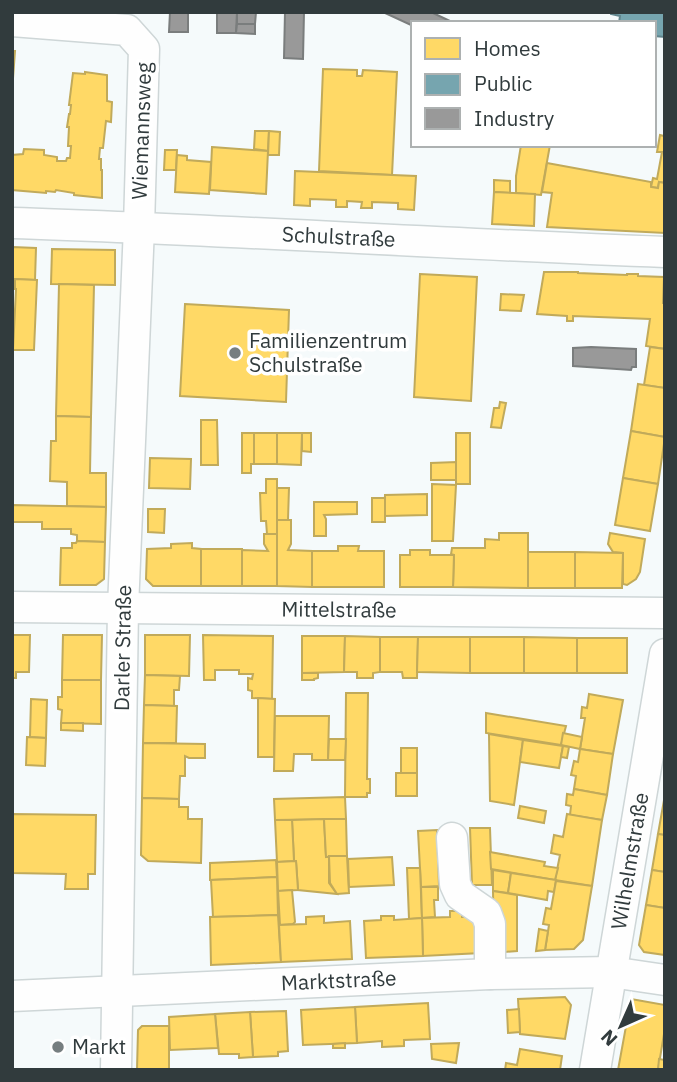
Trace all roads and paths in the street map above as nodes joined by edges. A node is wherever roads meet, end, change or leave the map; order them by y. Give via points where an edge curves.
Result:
1 (12, 21) edge
2 (12, 223) edge
3 (139, 228) junction
4 (665, 252) edge
5 (12, 607) edge
6 (123, 608) junction
7 (665, 612) edge
8 (665, 654) edge
9 (452, 838) dead end
10 (611, 972) junction
11 (490, 974) junction
12 (665, 980) edge
13 (117, 990) junction
14 (12, 996) edge
15 (116, 1070) edge
16 (595, 1070) edge

1 - 3 street, Wiemannsweg via 127,30 144,49
2 - 3 street, Schulstraße
3 - 4 street, Schulstraße
3 - 6 street, Darler Straße
5 - 6 street, Mittelstraße
6 - 7 street, Mittelstraße
6 - 13 street, Darler Straße
8 - 10 street, Wilhelmstraße
9 - 11 street via 455,884 460,895 486,912 490,924
10 - 11 street, Marktstraße
10 - 12 street, Marktstraße
10 - 16 street, Wilhelmstraße
11 - 13 street, Marktstraße
13 - 14 street, Marktstraße
13 - 15 street, Darler Straße

